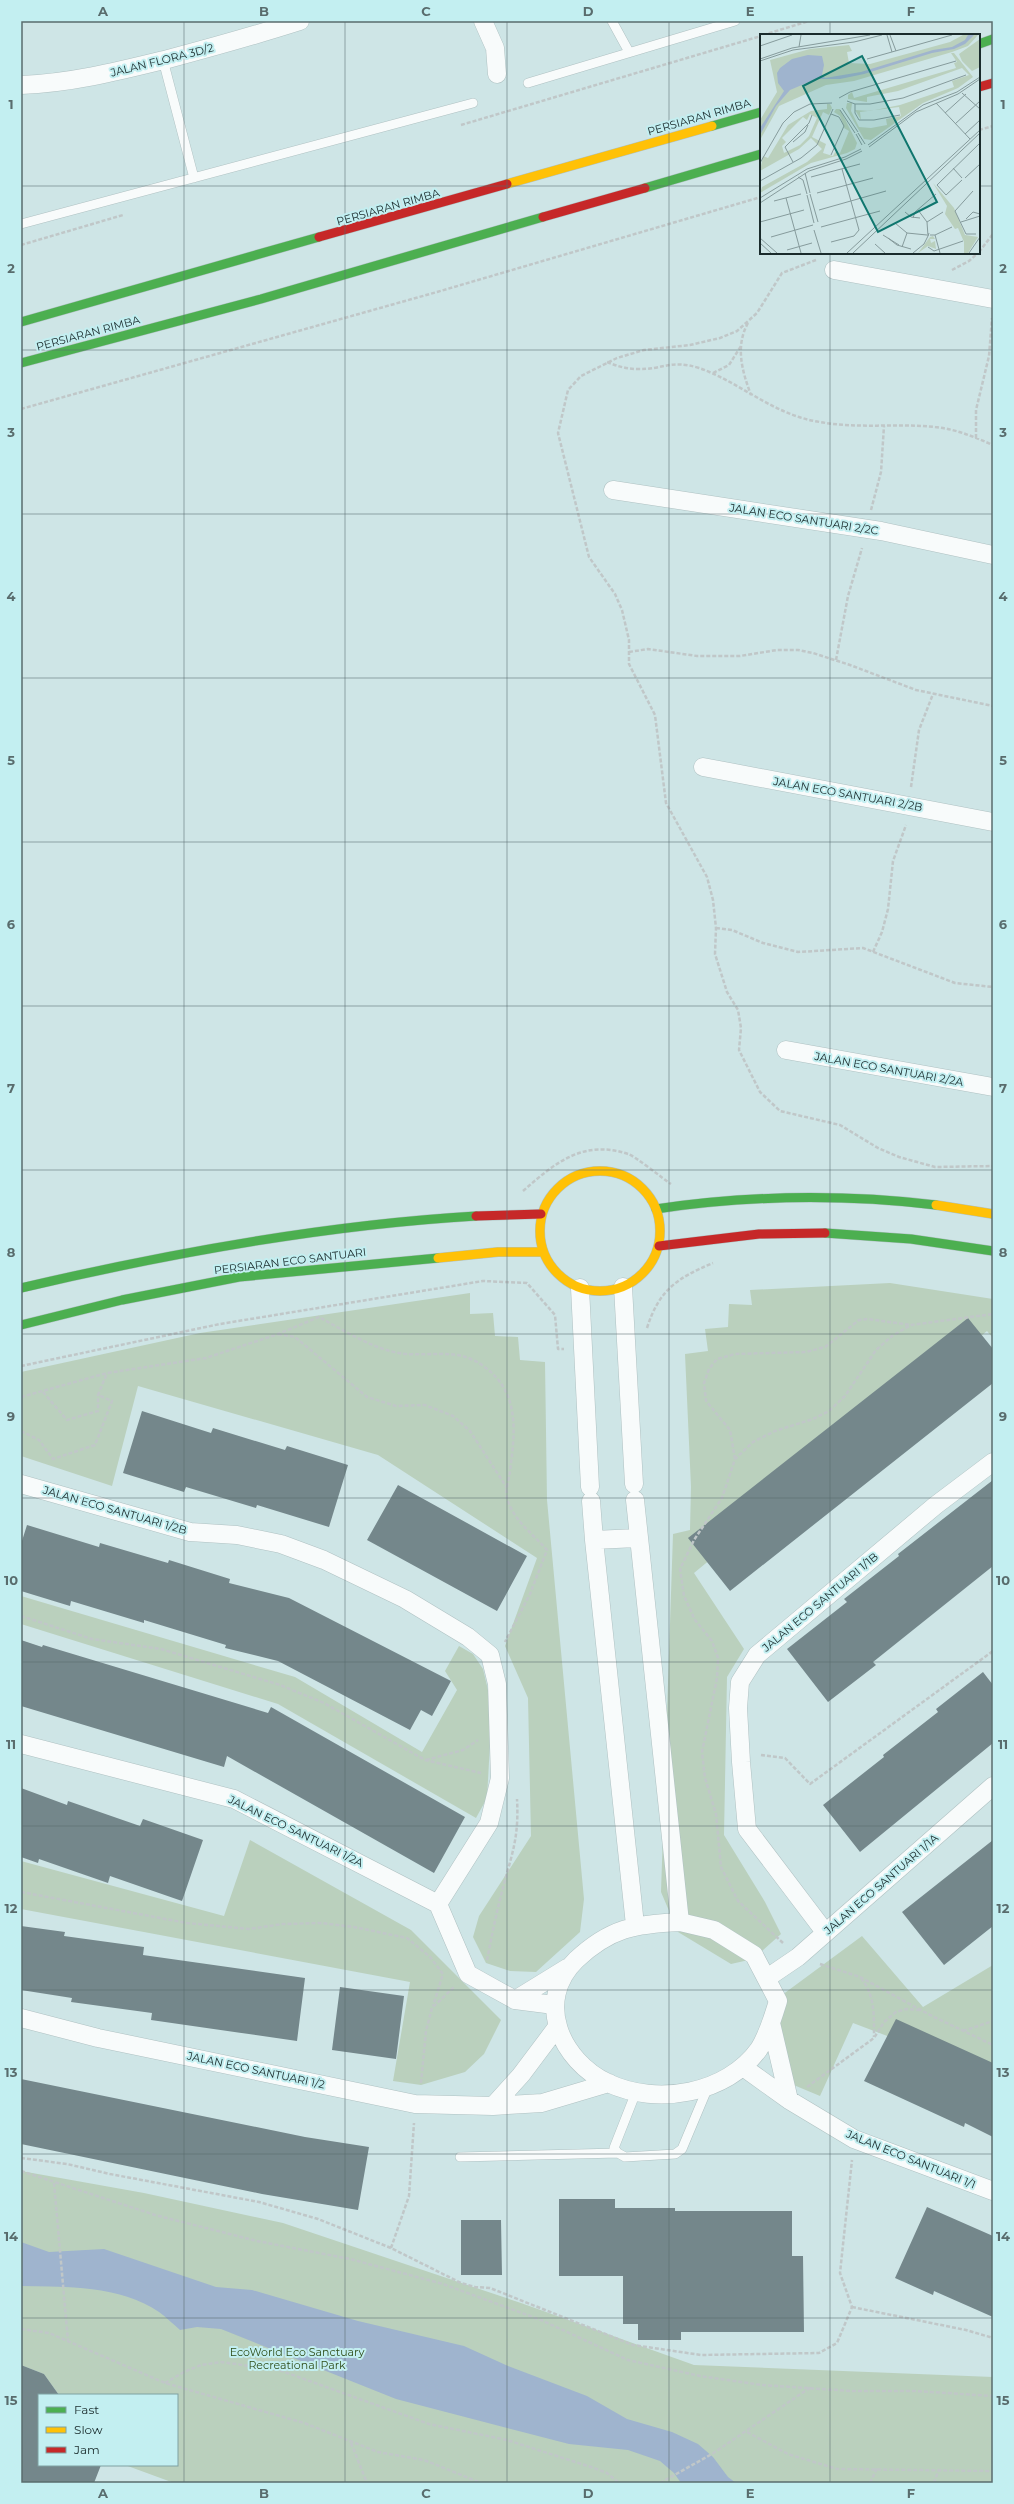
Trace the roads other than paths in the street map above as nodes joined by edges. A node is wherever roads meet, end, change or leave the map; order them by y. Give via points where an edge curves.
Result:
1 (300, 21) edge
2 (483, 21) edge
3 (612, 21) edge
4 (735, 21) edge
5 (993, 39) edge
6 (980, 44) edge
7 (629, 52) junction
8 (163, 60) junction
9 (497, 74) dead end
10 (993, 82) edge
11 (528, 83) dead end
12 (21, 85) edge
13 (980, 87) edge
14 (474, 103) dead end
15 (760, 112) edge
16 (760, 154) edge
17 (194, 178) junction
18 (21, 224) edge
19 (829, 264) road end
20 (992, 307) edge
21 (21, 322) edge
22 (21, 363) edge
23 (613, 490) dead end
24 (993, 555) edge
25 (704, 767) dead end
26 (993, 822) edge
27 (786, 1050) dead end
28 (993, 1087) edge
29 (656, 1209) junction
30 (541, 1214) junction
31 (993, 1214) edge
32 (658, 1246) junction
33 (993, 1251) edge
34 (543, 1252) junction
35 (623, 1287) junction
36 (21, 1288) edge
37 (580, 1288) junction
38 (21, 1325) edge
39 (993, 1462) edge
40 (21, 1484) edge
41 (637, 1538) junction
42 (594, 1540) junction
43 (21, 1744) edge
44 (993, 1786) edge
45 (438, 1904) junction
46 (680, 1922) junction
47 (636, 1925) junction
48 (825, 1932) junction
49 (570, 1966) junction
50 (767, 1978) junction
51 (515, 2000) junction
52 (554, 2005) junction
53 (21, 2018) edge
54 (771, 2023) junction
55 (557, 2027) junction
56 (742, 2067) junction
57 (609, 2083) junction
58 (708, 2087) junction
59 (636, 2092) junction
60 (788, 2100) junction
61 (492, 2106) junction
62 (618, 2153) junction
63 (460, 2157) dead end
64 (993, 2191) edge

1 - 8 street, JALAN FLORA 3D/2 via 256,36
2 - 9 street via 494,48
3 - 7 lane
4 - 7 lane
5 - 6 street
7 - 11 lane
8 - 12 street, JALAN FLORA 3D/2 via 112,74 66,82
8 - 17 lane
10 - 13 street
14 - 17 lane
15 - 21 street, PERSIARAN RIMBA
16 - 22 street, PERSIARAN RIMBA via 260,299
17 - 18 lane
19 - 20 street
23 - 24 street, JALAN ECO SANTUARI 2/2C via 881,531
25 - 26 street, JALAN ECO SANTUARI 2/2B
27 - 28 street, JALAN ECO SANTUARI 2/2A
29 - 30 street via 647,1193 633,1180 616,1172 597,1170 578,1174 562,1183 549,1197
29 - 31 street via 706,1200 840,1195 935,1204
29 - 32 street via 660,1228
30 - 34 street via 539,1233
30 - 36 street, PERSIARAN ECO SANTUARI via 499,1214 396,1222 233,1244 114,1265
32 - 33 street via 772,1233 840,1232 933,1241
32 - 35 street via 651,1264 639,1277
34 - 37 street via 551,1267 564,1280
34 - 38 street, PERSIARAN ECO SANTUARI via 498,1252 409,1259 239,1277 122,1300
35 - 37 street via 608,1290
35 - 41 street
37 - 42 street
39 - 48 street, JALAN ECO SANTUARI 1/1B via 936,1505 757,1655 740,1682 740,1762 747,1829
40 - 45 street, JALAN ECO SANTUARI 1/2B via 190,1532 237,1535 280,1544 324,1560 405,1599 468,1637 490,1655 497,1684 500,1778 488,1823
41 - 42 street
41 - 46 street
42 - 47 street
43 - 45 street, JALAN ECO SANTUARI 1/2A via 234,1799
44 - 48 street, JALAN ECO SANTUARI 1/1A
45 - 51 street via 468,1974
46 - 47 street
46 - 50 street via 714,1930 754,1954
47 - 49 street via 602,1938
48 - 50 street, JALAN ECO SANTUARI 1/1A via 798,1957
49 - 51 street
49 - 52 street via 558,1986
50 - 54 street via 778,2001
51 - 52 street
52 - 55 street
53 - 61 street, JALAN ECO SANTUARI 1/2 via 98,2038 415,2104
54 - 56 street via 759,2049
54 - 60 street
55 - 57 street via 574,2055 589,2071
55 - 61 street via 521,2075
56 - 58 street
56 - 60 street, JALAN ECO SANTUARI 1/1
57 - 59 street
57 - 61 street, JALAN ECO SANTUARI 1/2 via 542,2103
58 - 59 street via 657,2094
58 - 62 lane via 687,2143 675,2154 625,2157
59 - 62 lane via 614,2148
60 - 64 street, JALAN ECO SANTUARI 1/1 via 854,2139
62 - 63 lane

